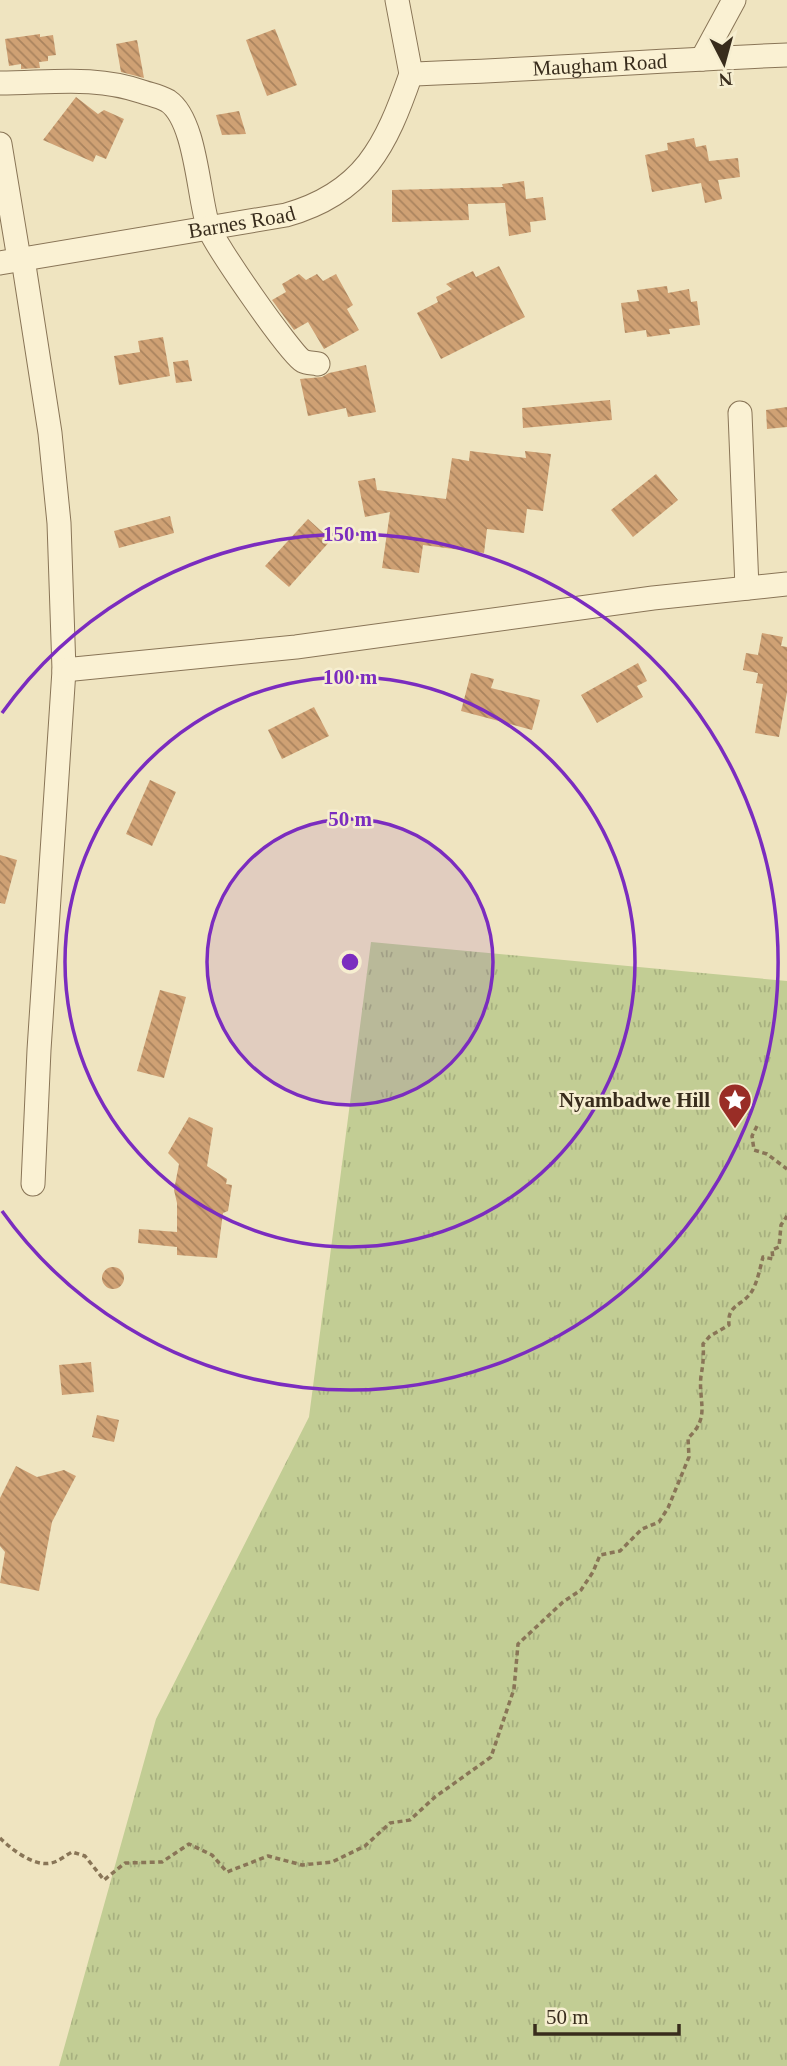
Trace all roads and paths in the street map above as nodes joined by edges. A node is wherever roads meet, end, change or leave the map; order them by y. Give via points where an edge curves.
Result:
1 (397, 0) edge
2 (734, 0) edge
3 (787, 55) edge
4 (702, 58) junction
5 (411, 74) junction
6 (0, 83) edge
7 (0, 144) edge
8 (208, 228) junction
9 (14, 260) edge
10 (318, 364) dead end
11 (740, 413) dead end
12 (787, 584) edge
13 (747, 588) junction
14 (64, 670) junction
15 (757, 1126) dead end
16 (787, 1168) edge
17 (33, 1184) dead end
18 (787, 1216) edge
19 (0, 1838) edge

1 - 5 street
2 - 4 street
3 - 4 street, Maugham Road
4 - 5 street, Maugham Road
5 - 8 street, Barnes Road via 378,151 341,190 313,207 286,215
6 - 8 street via 109,82 169,102 178,109 190,141
7 - 9 street
8 - 9 street, Barnes Road
8 - 10 street via 286,343 302,361
9 - 14 street via 50,433
11 - 13 street
12 - 13 street
13 - 14 street via 296,647
14 - 17 street
15 - 16 path via 752,1136 754,1150
18 - 19 path via 781,1225 779,1247 772,1250 773,1259 763,1257 749,1295 728,1317 729,1325 703,1344 703,1408 698,1429 688,1438 689,1457 668,1508 659,1522 642,1529 620,1551 600,1555 581,1590 518,1644 514,1689 491,1757 410,1820 390,1823 365,1846 332,1862 302,1865 268,1856 227,1871 212,1855 189,1844 162,1862 125,1863 104,1880 85,1856 72,1852 50,1864 34,1861 10,1849

